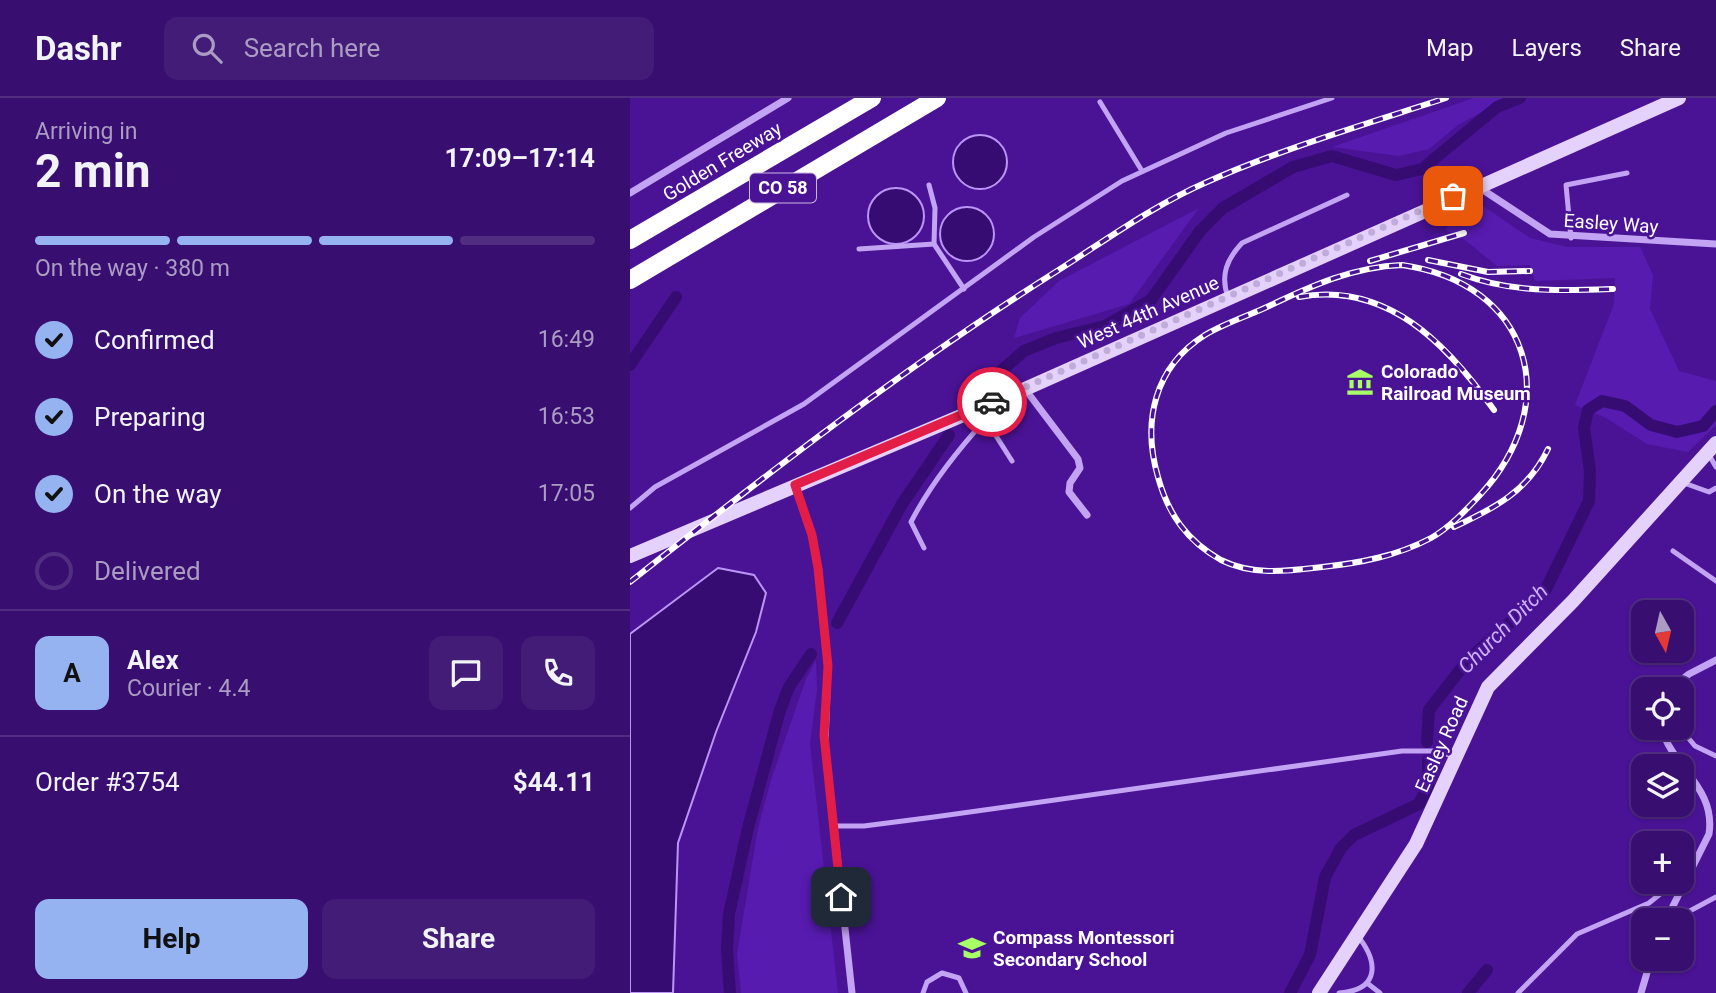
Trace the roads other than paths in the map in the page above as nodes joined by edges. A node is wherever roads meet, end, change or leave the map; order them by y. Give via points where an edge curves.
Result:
1 (788, 98) edge
2 (872, 98) edge
3 (937, 98) edge
4 (1332, 98) edge
5 (1679, 98) edge
6 (1100, 102) dead end
7 (1143, 171) junction
8 (1627, 173) dead end
9 (929, 185) dead end
10 (1476, 186) junction
11 (630, 193) edge
12 (1347, 195) dead end
13 (1571, 238) junction
14 (630, 240) edge
15 (934, 244) junction
16 (1716, 244) edge
17 (859, 249) dead end
18 (630, 279) edge
19 (964, 289) junction
20 (1228, 297) junction
21 (1025, 389) junction
22 (980, 412) junction
23 (1712, 448) edge
24 (1012, 461) dead end
25 (1716, 467) edge
26 (1681, 482) junction
27 (795, 485) junction
28 (1716, 488) edge
29 (630, 508) edge
30 (1087, 515) dead end
31 (924, 548) dead end
32 (1673, 551) dead end
33 (630, 556) edge
34 (1716, 581) edge
35 (1716, 660) edge
36 (1685, 677) edge
37 (1667, 740) edge
38 (1690, 740) edge
39 (1457, 756) junction
40 (1716, 756) edge
41 (1714, 813) edge
42 (834, 826) junction
43 (1694, 865) edge
44 (1659, 894) edge
45 (1716, 897) edge
46 (1694, 909) edge
47 (1356, 935) junction
48 (1647, 971) edge
49 (1367, 983) junction
50 (1329, 992) edge
51 (852, 993) edge
52 (923, 993) edge
53 (966, 993) edge
54 (1381, 993) edge
55 (1518, 993) edge
56 (1641, 993) edge

1 - 11 street
2 - 14 highway, Golden Freeway / CO 58
3 - 18 highway, CO 58
4 - 7 lane via 1226,133
5 - 10 street, West 44th Avenue
6 - 7 lane
7 - 19 lane via 1064,217
8 - 13 lane via 1566,185
9 - 15 lane via 935,208
10 - 13 street, Easley Way via 1550,234
10 - 20 street, West 44th Avenue
12 - 20 lane via 1242,243 1226,268 1223,284
13 - 16 street, Easley Way
15 - 17 lane
15 - 19 lane
19 - 29 lane via 804,404 655,487
20 - 21 street, West 44th Avenue
21 - 22 street, West 44th Avenue
21 - 30 street via 1078,458 1080,468 1069,492
22 - 24 lane
22 - 27 street, West 44th Avenue via 941,423
22 - 31 lane via 911,522
23 - 25 lane
23 - 26 street, Easley Road
26 - 28 lane via 1697,490
26 - 39 street, Easley Road via 1488,688
27 - 33 street, West 44th Avenue
27 - 42 street via 818,568 828,666 824,735
32 - 34 lane
35 - 36 street
37 - 41 street
38 - 40 lane
39 - 42 lane via 1433,751 1391,753 934,817
39 - 47 street, Easley Road via 1416,844
41 - 43 street
42 - 51 street
44 - 55 lane via 1577,934
45 - 46 lane
47 - 49 lane via 1372,959 1373,972
47 - 50 street, Easley Road
48 - 56 street
49 - 50 lane via 1357,989
49 - 54 lane
52 - 53 lane via 927,982 942,973 959,978

